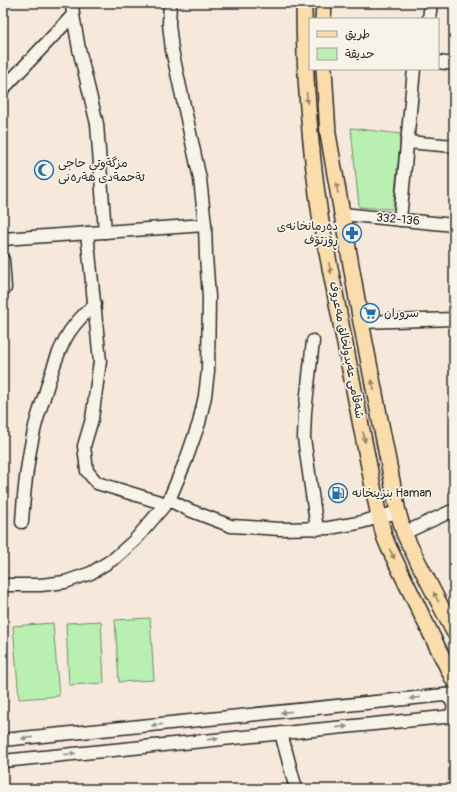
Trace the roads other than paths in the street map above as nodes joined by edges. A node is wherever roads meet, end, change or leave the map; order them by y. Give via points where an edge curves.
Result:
1 (72, 3) edge
2 (170, 3) edge
3 (304, 3) edge
4 (324, 3) edge
5 (431, 3) edge
6 (73, 15) junction
7 (323, 18) edge
8 (429, 18) edge
9 (439, 62) edge
10 (454, 64) edge
11 (324, 70) edge
12 (414, 70) edge
13 (3, 88) edge
14 (407, 142) junction
15 (454, 146) edge
16 (342, 214) junction
17 (400, 220) junction
18 (454, 224) edge
19 (205, 225) junction
20 (105, 232) junction
21 (87, 234) junction
22 (3, 239) edge
23 (3, 260) edge
24 (5, 288) dead end
25 (95, 304) junction
26 (454, 318) edge
27 (360, 322) junction
28 (313, 341) dead end
29 (167, 502) junction
30 (454, 510) edge
31 (398, 512) junction
32 (380, 518) junction
33 (22, 522) dead end
34 (317, 529) junction
35 (404, 533) junction
36 (3, 585) edge
37 (454, 632) edge
38 (454, 681) edge
39 (449, 695) edge
40 (452, 716) edge
41 (281, 733) junction
42 (51, 735) junction
43 (3, 740) edge
44 (53, 756) junction
45 (3, 761) edge
46 (296, 789) edge

1 - 6 street
2 - 19 street via 172,50 200,179
3 -> 32 main road, شەقامی عەبدولخالق مەعروف via 305,78 321,222
4 - 7 main road
5 - 8 street
6 - 13 street
6 - 20 street via 97,124
9 - 10 street
16 -> 11 main road, شەقامی عەبدولخالق مەعروف via 328,134
12 - 14 street
14 - 15 street
14 - 17 street
16 - 17 street, 332-136
16 - 27 main road, شەقامی عەبدولخالق مەعروف
17 - 18 street, 332-136
19 - 20 street
19 - 29 street via 209,297 206,391 186,460
20 - 21 street
21 - 22 street
21 - 25 street
23 - 24 street
25 - 29 street via 100,361 92,419 84,446 87,471 97,483
25 - 33 street via 71,330 55,362 34,429
26 - 27 street
31 -> 27 main road, شەقامی عەبدولخالق مەعروف
28 - 34 street via 304,438
29 - 34 street via 231,526
29 - 36 street via 123,552 91,573 52,584
30 - 35 street
31 - 32 street
31 - 35 main road, شەقامی عەبدولخالق مەعروف
32 - 34 street
32 -> 38 main road, شەقامی عەبدولخالق مەعروف via 389,548
37 -> 35 main road, شەقامی عەبدولخالق مەعروف
39 - 40 street via 454,710
39 -> 42 street
41 -> 40 street
44 -> 41 street
41 - 46 street
42 -> 43 street
42 - 44 street
44 - 45 street

